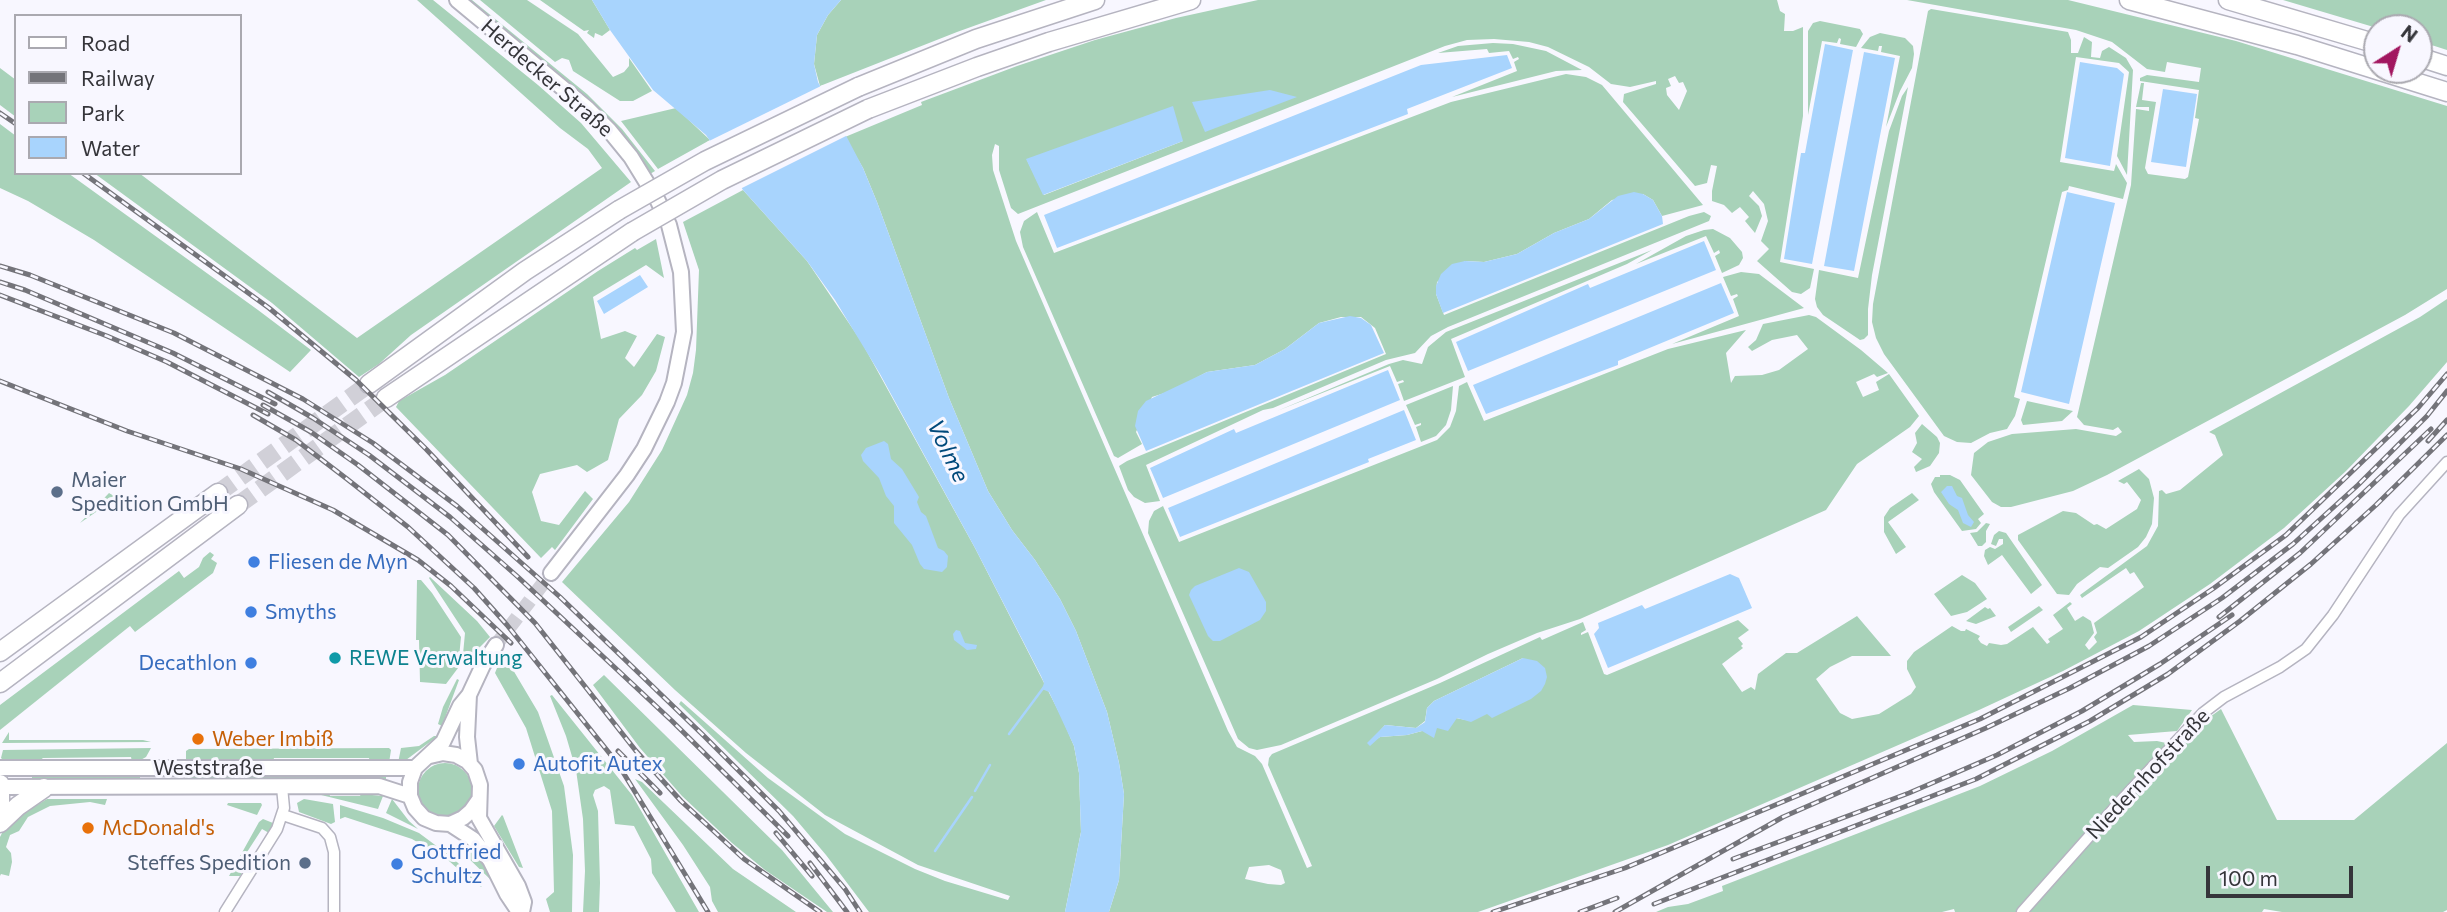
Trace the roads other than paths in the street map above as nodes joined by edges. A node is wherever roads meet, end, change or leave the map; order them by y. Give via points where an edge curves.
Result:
1 (457, 0) edge
2 (1095, 0) edge
3 (1191, 0) edge
4 (2129, 0) edge
5 (2228, 0) edge
6 (2363, 40) edge
7 (2447, 92) edge
8 (369, 384) tunnel mouth
9 (386, 398) tunnel mouth
10 (2447, 462) edge
11 (218, 493) tunnel mouth
12 (238, 505) tunnel mouth
13 (551, 573) tunnel mouth
14 (496, 645) tunnel mouth
15 (0, 652) edge
16 (0, 682) edge
17 (469, 695) junction
18 (430, 756) junction
19 (470, 764) junction
20 (0, 768) edge
21 (415, 768) junction
22 (0, 786) edge
23 (282, 787) junction
24 (44, 788) junction
25 (410, 796) junction
26 (478, 801) junction
27 (0, 802) edge
28 (283, 815) junction
29 (0, 823) edge
30 (450, 824) junction
31 (225, 912) edge
32 (334, 912) edge
33 (520, 912) edge
34 (2022, 912) edge

1 - 13 main road, Herdecker Straße via 588,109 617,139 658,201 681,272 684,332 663,411 627,475
2 - 8 highway, bridge via 976,39 858,87 705,161 525,271
3 - 9 highway, bridge via 977,67 868,109 722,180 632,232
4 - 7 highway
5 - 6 highway
10 - 34 street, Niedernhofstraße via 2399,515 2306,649 2203,713
11 - 15 highway
12 - 16 highway
14 - 17 main road
17 - 18 main road
17 - 19 main road
18 - 19 main road via 451,754
18 - 21 main road
19 - 26 main road via 480,785
20 - 21 main road, Weststraße
21 - 25 main road
22 - 24 main road, Weststraße
22 - 27 highway
23 - 24 main road, Weststraße
23 - 25 main road, Weststraße via 379,786
23 - 28 street
24 - 29 highway
25 - 30 main road via 424,818
26 - 30 main road via 467,816
26 - 33 main road via 481,823 518,886 524,902
28 - 31 street
28 - 32 street via 322,828 330,837
30 - 33 main road via 473,839 490,860

